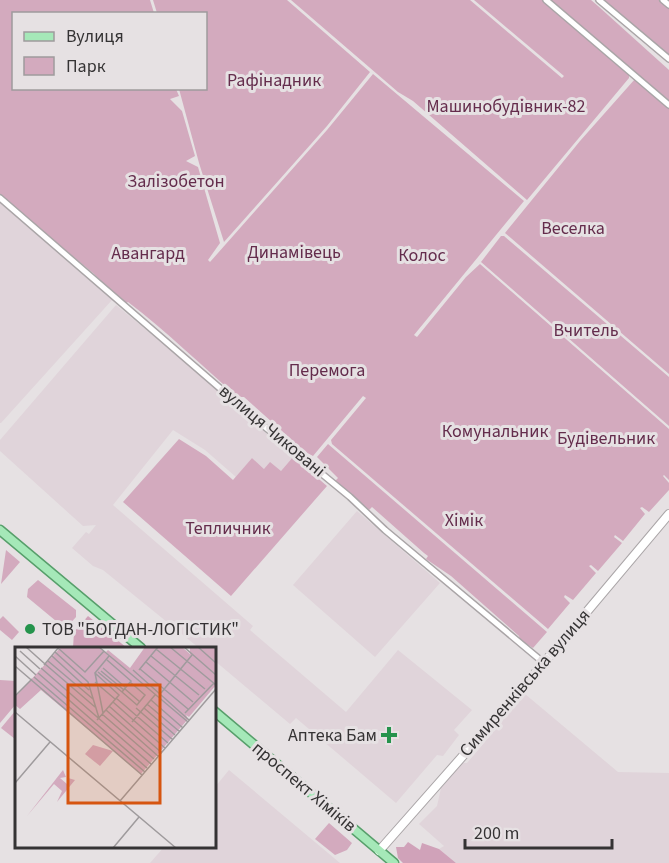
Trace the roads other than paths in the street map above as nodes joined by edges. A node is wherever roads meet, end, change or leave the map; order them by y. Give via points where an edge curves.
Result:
1 (546, 0) edge
2 (599, 0) edge
3 (663, 0) edge
4 (669, 5) edge
5 (669, 59) edge
6 (669, 105) edge
7 (0, 198) edge
8 (669, 514) edge
9 (0, 530) edge
10 (140, 647) edge
11 (544, 663) junction
12 (216, 713) edge
13 (379, 850) junction
14 (394, 863) edge

1 - 6 street
2 - 5 street
3 - 4 street
7 - 11 street, вулиця Чиковані
8 - 11 main road, Симиренківська вулиця
9 - 10 main road
11 - 13 main road, Симиренківська вулиця
12 - 13 main road, проспект Хіміків
13 - 14 main road, проспект Хіміків

